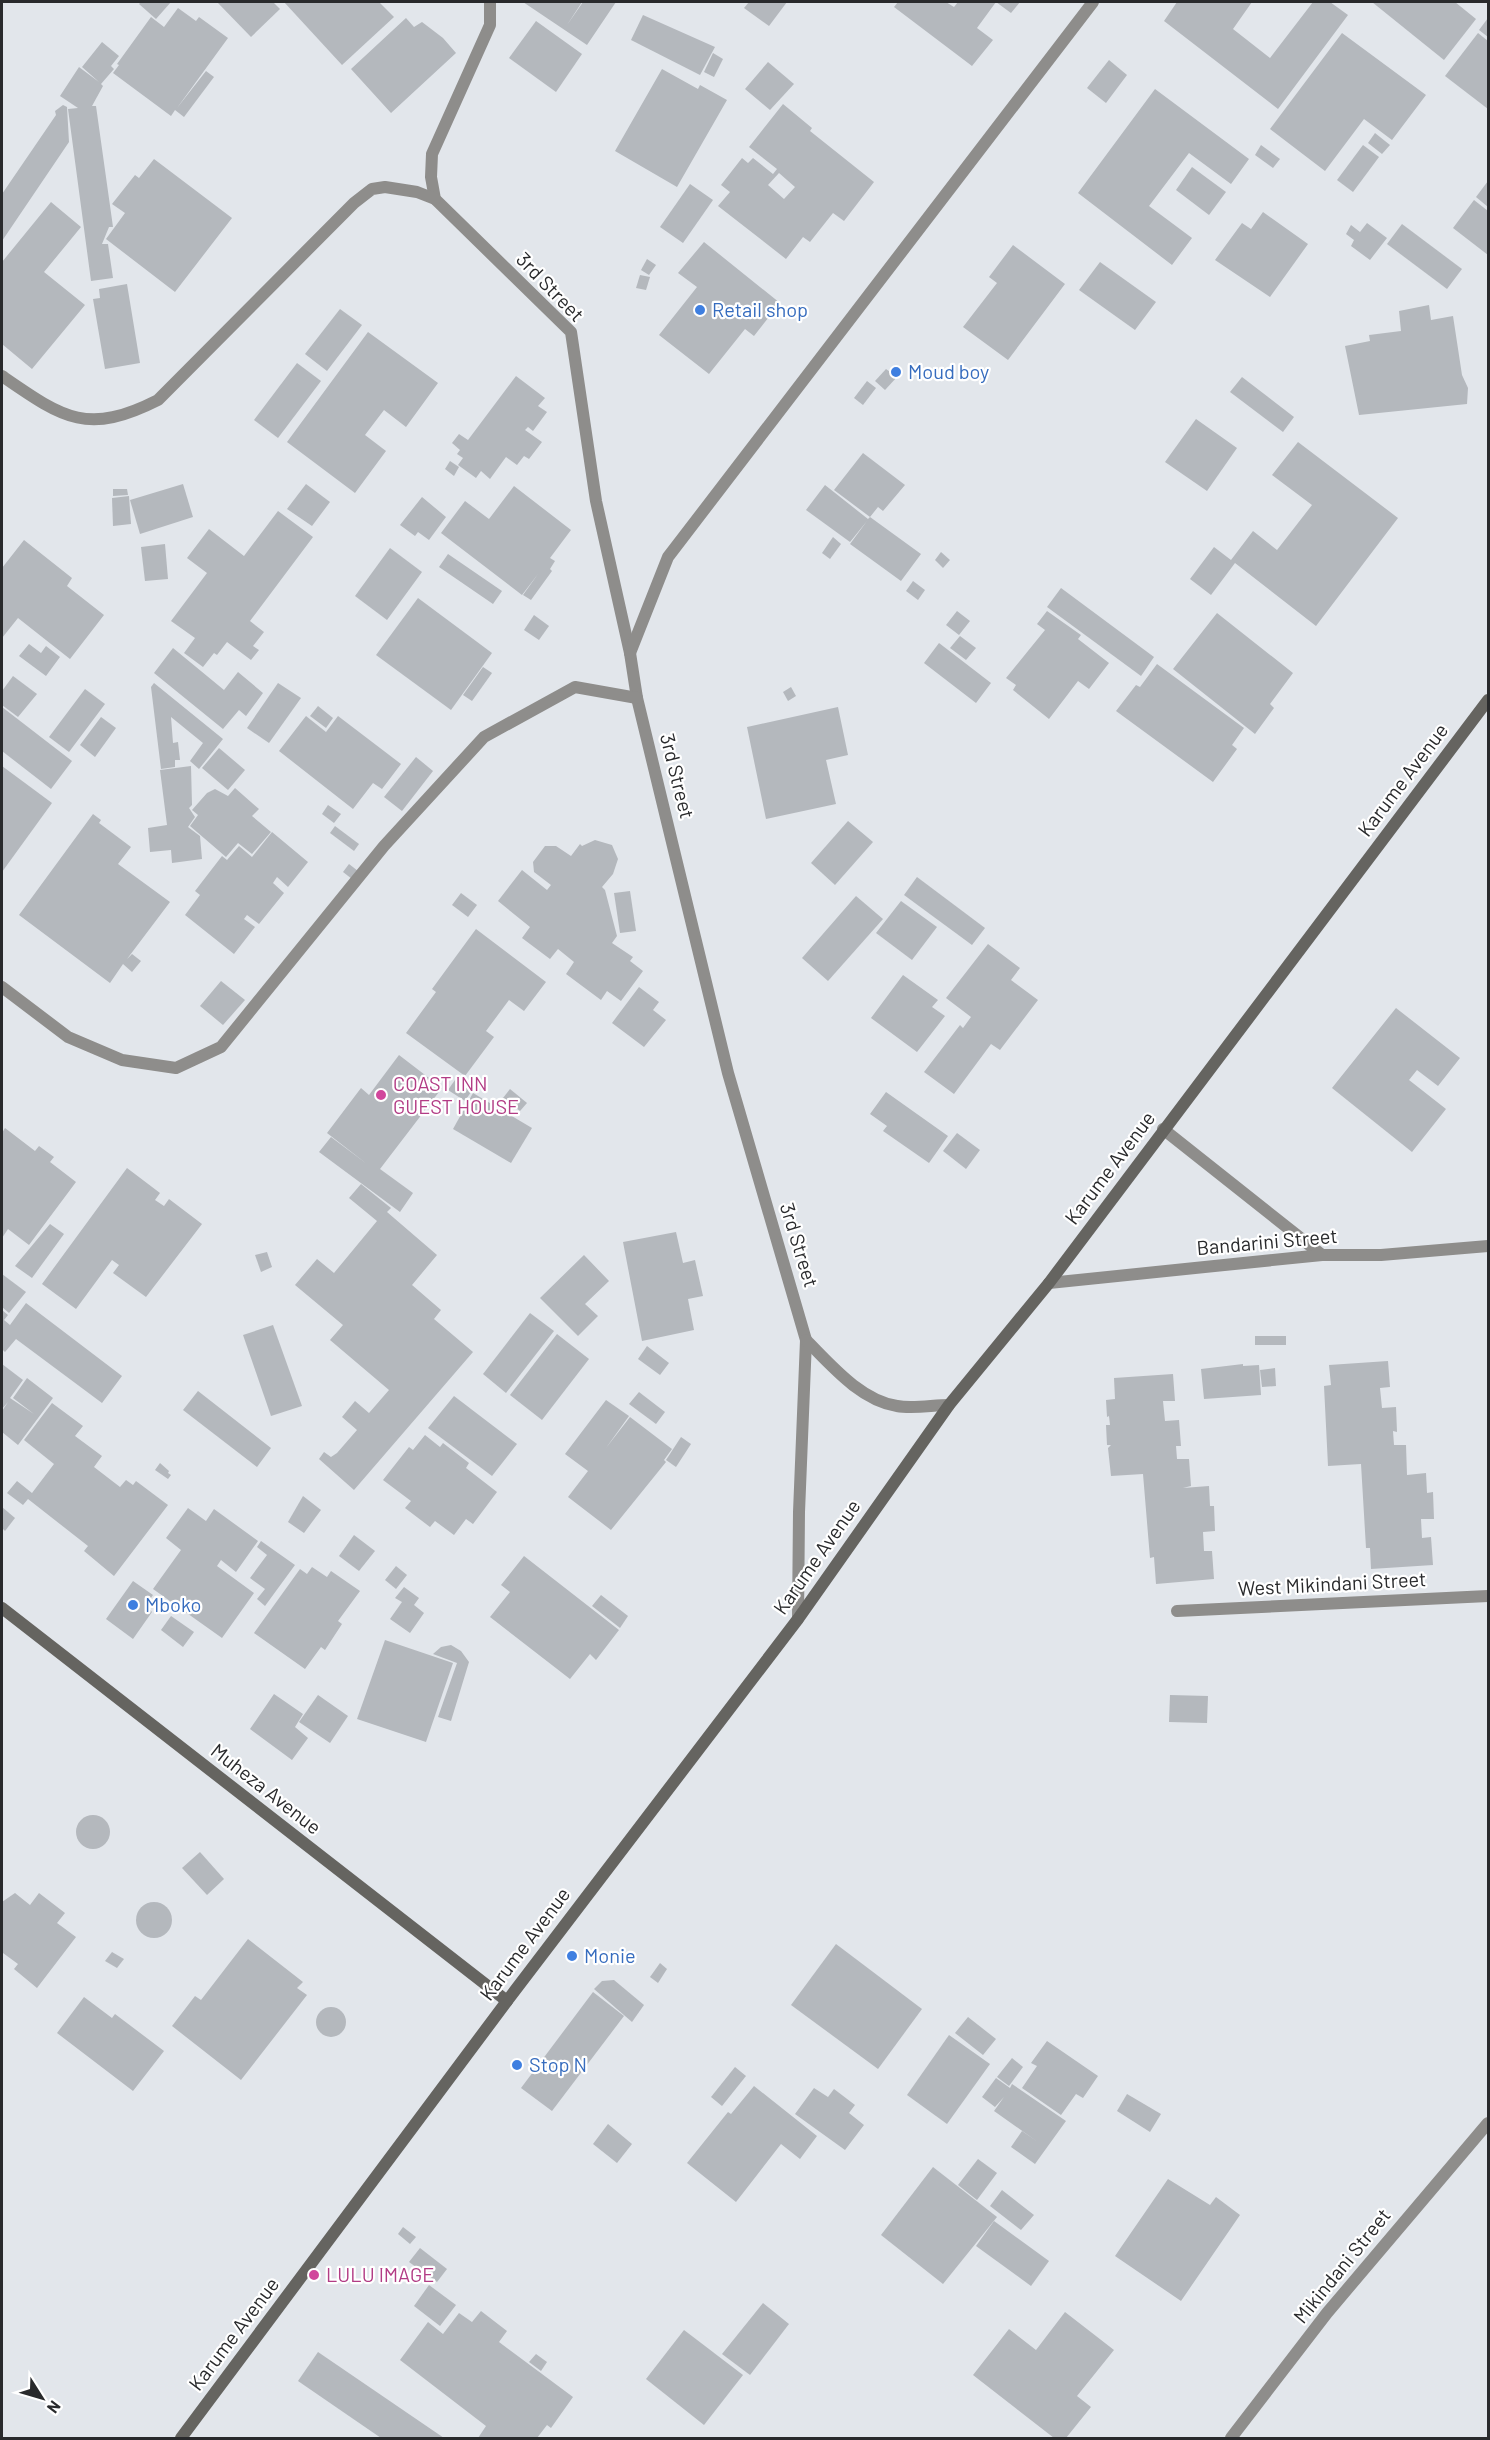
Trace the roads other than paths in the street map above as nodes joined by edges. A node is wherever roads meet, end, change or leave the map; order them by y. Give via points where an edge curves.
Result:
1 (490, 2) edge
2 (1093, 2) edge
3 (435, 200) junction
4 (2, 376) edge
5 (630, 653) junction
6 (637, 698) junction
7 (1488, 700) edge
8 (2, 987) edge
9 (1163, 1129) junction
10 (1488, 1246) edge
11 (1322, 1255) junction
12 (1049, 1282) junction
13 (806, 1340) junction
14 (949, 1405) junction
15 (1488, 1596) edge
16 (2, 1608) edge
17 (1177, 1611) dead end
18 (798, 1619) junction
19 (507, 2001) junction
20 (1488, 2123) edge
21 (181, 2439) edge
22 (1232, 2439) edge

1 - 3 street via 490,25 432,154
2 - 5 street via 668,557
3 - 4 street via 401,189 372,189 158,400 132,413 103,421 68,417
3 - 5 street, 3rd Street via 571,332 596,501
5 - 6 street, 3rd Street
6 - 8 street via 575,687 484,737 384,846 221,1047 185,1064 176,1068 122,1060 68,1037
6 - 13 street, 3rd Street via 728,1073
7 - 9 main road, Karume Avenue
9 - 11 street
9 - 12 main road, Karume Avenue
10 - 11 street, Bandarini Street via 1381,1255
11 - 12 street, Bandarini Street
12 - 14 main road, Karume Avenue
13 - 14 street via 841,1375 874,1398 897,1406
13 - 18 street, 3rd Street via 798,1512
14 - 18 main road, Karume Avenue
15 - 17 street, West Mikindani Street
16 - 19 main road, Muheza Avenue
18 - 19 main road, Karume Avenue
19 - 21 main road, Karume Avenue
20 - 22 street, Mikindani Street via 1327,2313

